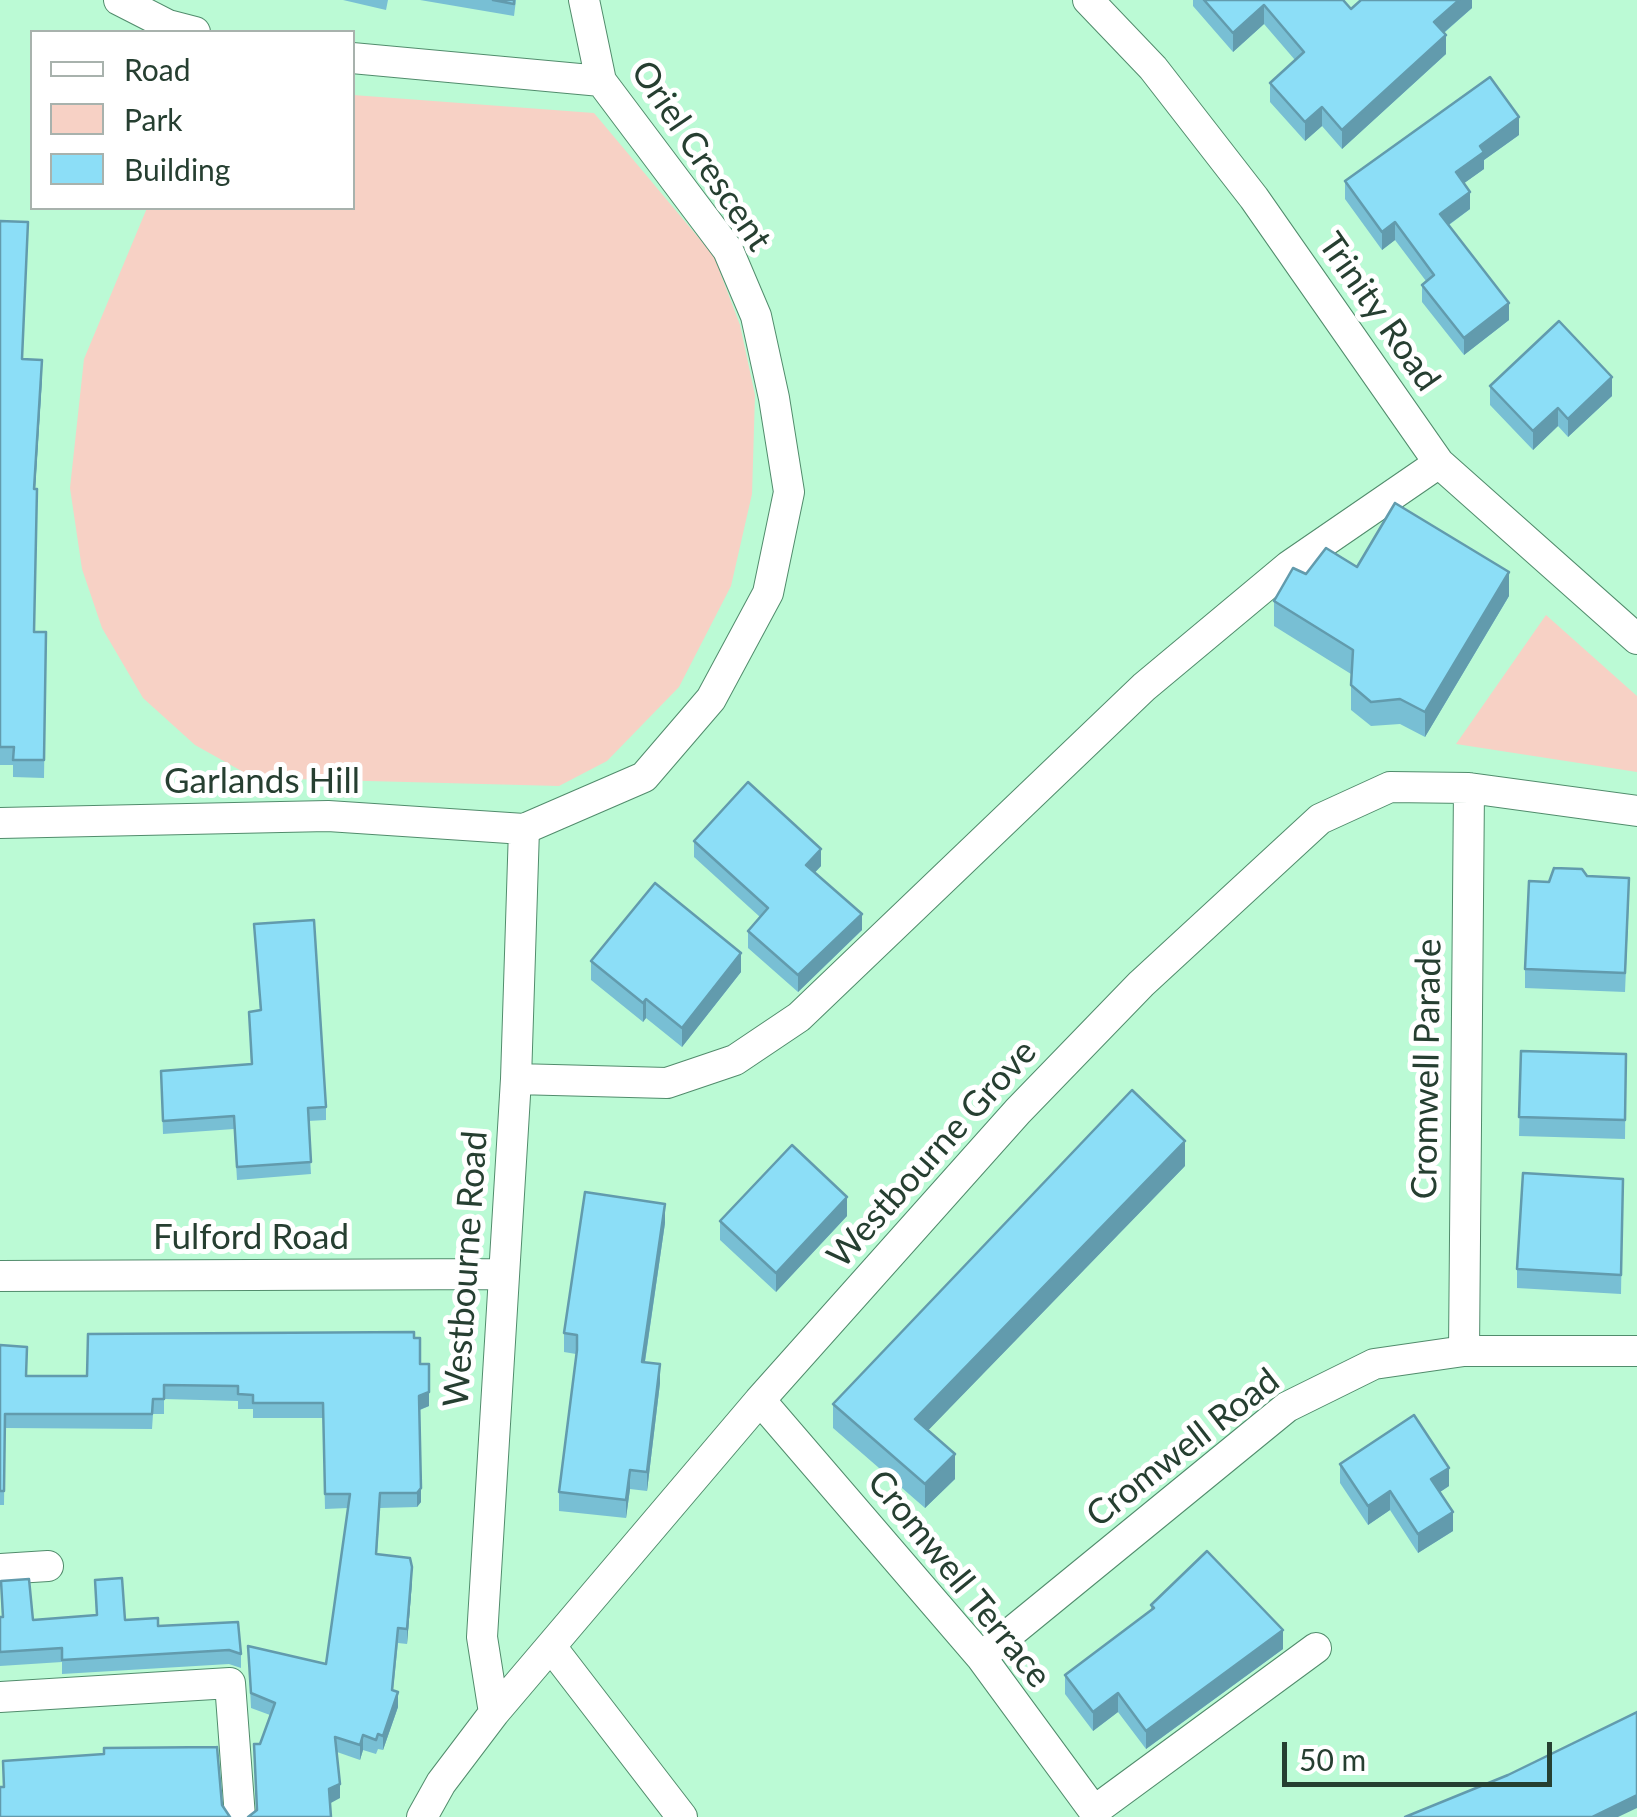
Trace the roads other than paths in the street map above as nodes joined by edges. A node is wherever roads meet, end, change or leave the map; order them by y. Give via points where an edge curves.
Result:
1 (119, 0) edge
2 (584, 0) edge
3 (1088, 0) edge
4 (187, 30) edge
5 (355, 58) edge
6 (601, 82) junction
7 (1438, 462) junction
8 (1637, 639) edge
9 (1469, 788) junction
10 (1637, 812) edge
11 (0, 823) edge
12 (524, 829) junction
13 (516, 1079) junction
14 (502, 1274) junction
15 (0, 1276) edge
16 (1464, 1351) junction
17 (1637, 1351) edge
18 (760, 1400) junction
19 (48, 1566) dead end
20 (0, 1569) edge
21 (552, 1648) junction
22 (1316, 1648) dead end
23 (981, 1658) junction
24 (0, 1698) edge
25 (494, 1713) junction
26 (240, 1817) edge
27 (422, 1817) edge
28 (682, 1817) edge

1 - 4 street
2 - 6 street, Oriel Crescent
3 - 7 street, Trinity Road via 1153,68 1254,198
5 - 6 street
6 - 12 street, Oriel Crescent via 728,250 756,316 789,492 768,593 711,699 644,777
7 - 8 street, Trinity Road
7 - 13 street via 1289,566 1144,687 799,1018 735,1060 667,1083
9 - 10 street, Westbourne Grove
9 - 16 street, Cromwell Parade
9 - 18 street, Westbourne Grove via 1390,788 1320,819 1141,984 1018,1111
11 - 12 street, Garlands Hill via 328,816
12 - 13 street, Westbourne Road
13 - 14 street, Westbourne Road
14 - 15 street, Fulford Road
14 - 25 street, Westbourne Road via 482,1637
16 - 17 street, Cromwell Road
16 - 23 street, Cromwell Road via 1374,1364 1287,1407
18 - 21 street, Westbourne Grove
18 - 23 street, Cromwell Terrace
19 - 20 street
21 - 25 street, Westbourne Grove
21 - 28 street
22 - 23 street, Cromwell Terrace via 1094,1811
24 - 26 street via 230,1683
25 - 27 street, Westbourne Grove

